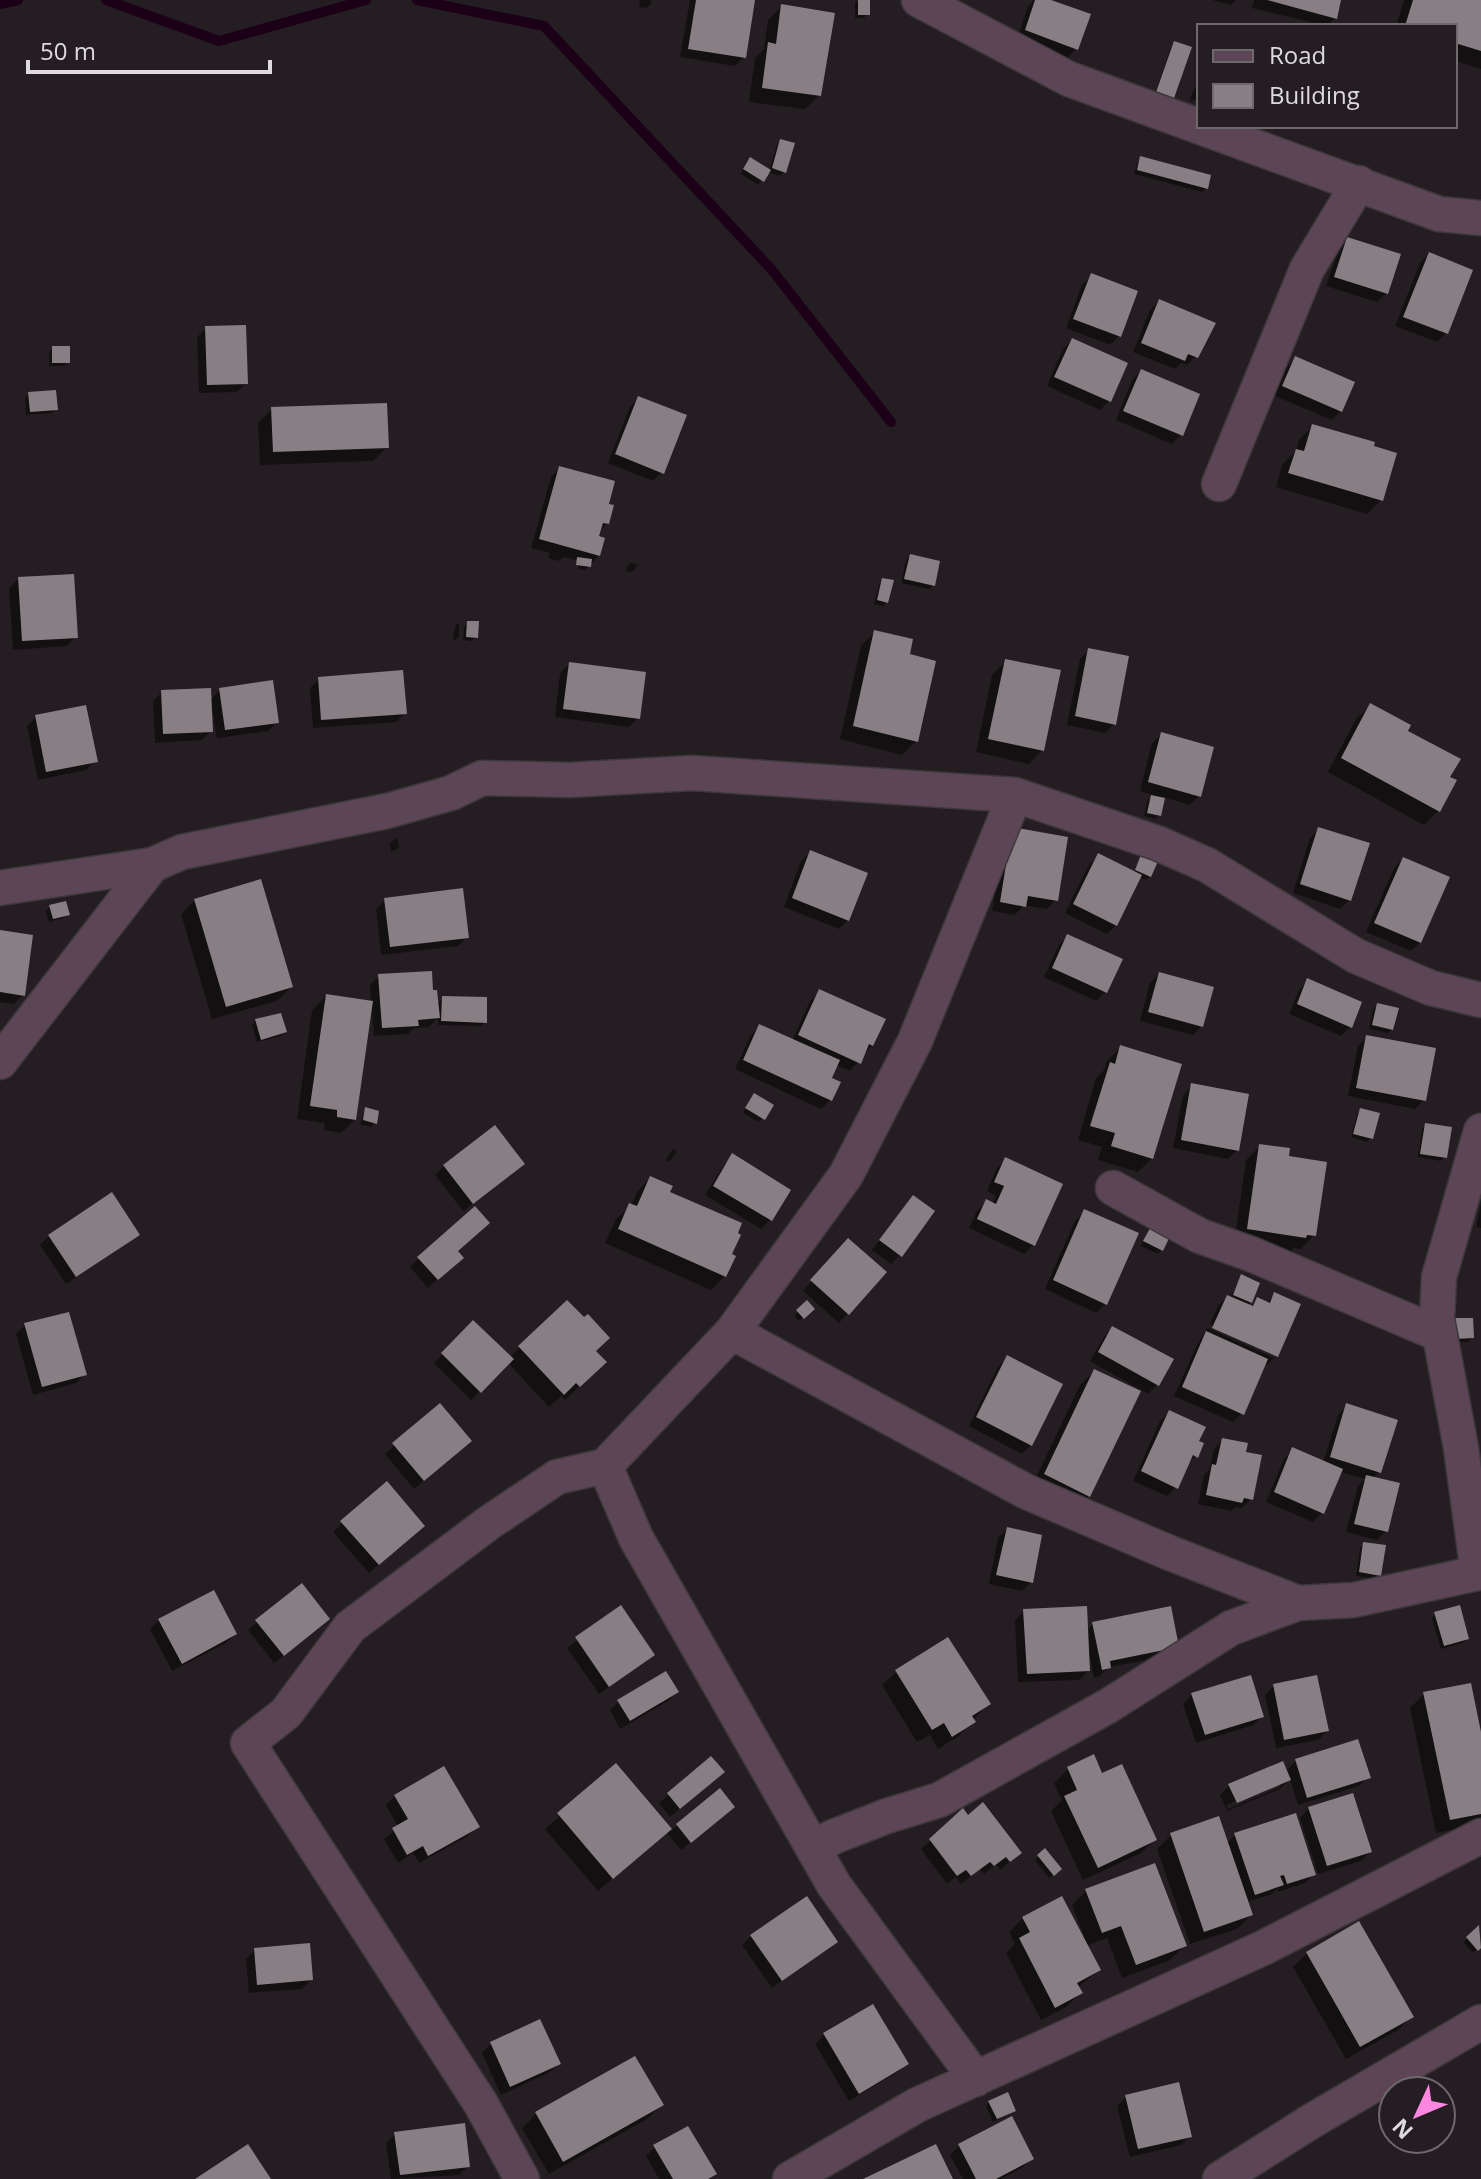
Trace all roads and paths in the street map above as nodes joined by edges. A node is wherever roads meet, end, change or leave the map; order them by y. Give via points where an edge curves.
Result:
1 (919, 0) edge
2 (1197, 127) edge
3 (1200, 128) edge
4 (1359, 183) junction
5 (1481, 218) edge
6 (1219, 484) dead end
7 (1015, 795) junction
8 (152, 865) junction
9 (0, 888) edge
10 (1481, 1000) edge
11 (0, 1062) edge
12 (1481, 1131) edge
13 (1113, 1188) dead end
14 (732, 1332) junction
15 (1439, 1334) junction
16 (605, 1466) junction
17 (1479, 1580) edge
18 (1298, 1603) junction
19 (1481, 1836) edge
20 (813, 1848) junction
21 (1481, 2022) edge
22 (976, 2079) junction
23 (522, 2179) edge
24 (792, 2179) edge
25 (1220, 2179) edge

1 - 2 street via 1069,79
3 - 4 street
4 - 5 street via 1439,214
4 - 6 street via 1307,269
7 - 8 street via 692,773 569,780 482,778 387,811 215,844
7 - 10 street via 1157,843 1207,865 1356,956 1431,988
7 - 14 street via 915,1041 846,1175
8 - 9 street
8 - 11 street
12 - 15 street via 1439,1277
13 - 15 street via 1200,1236
14 - 16 street
14 - 18 street via 1027,1492
15 - 17 street
16 - 20 street via 636,1538
16 - 23 street via 557,1477 350,1627 286,1713 248,1743 481,2104
17 - 18 street via 1354,1600
18 - 20 street via 1231,1628 1108,1706 939,1800
19 - 22 street via 1263,1948
20 - 22 street via 834,1885
21 - 25 street
22 - 24 street via 917,2105

